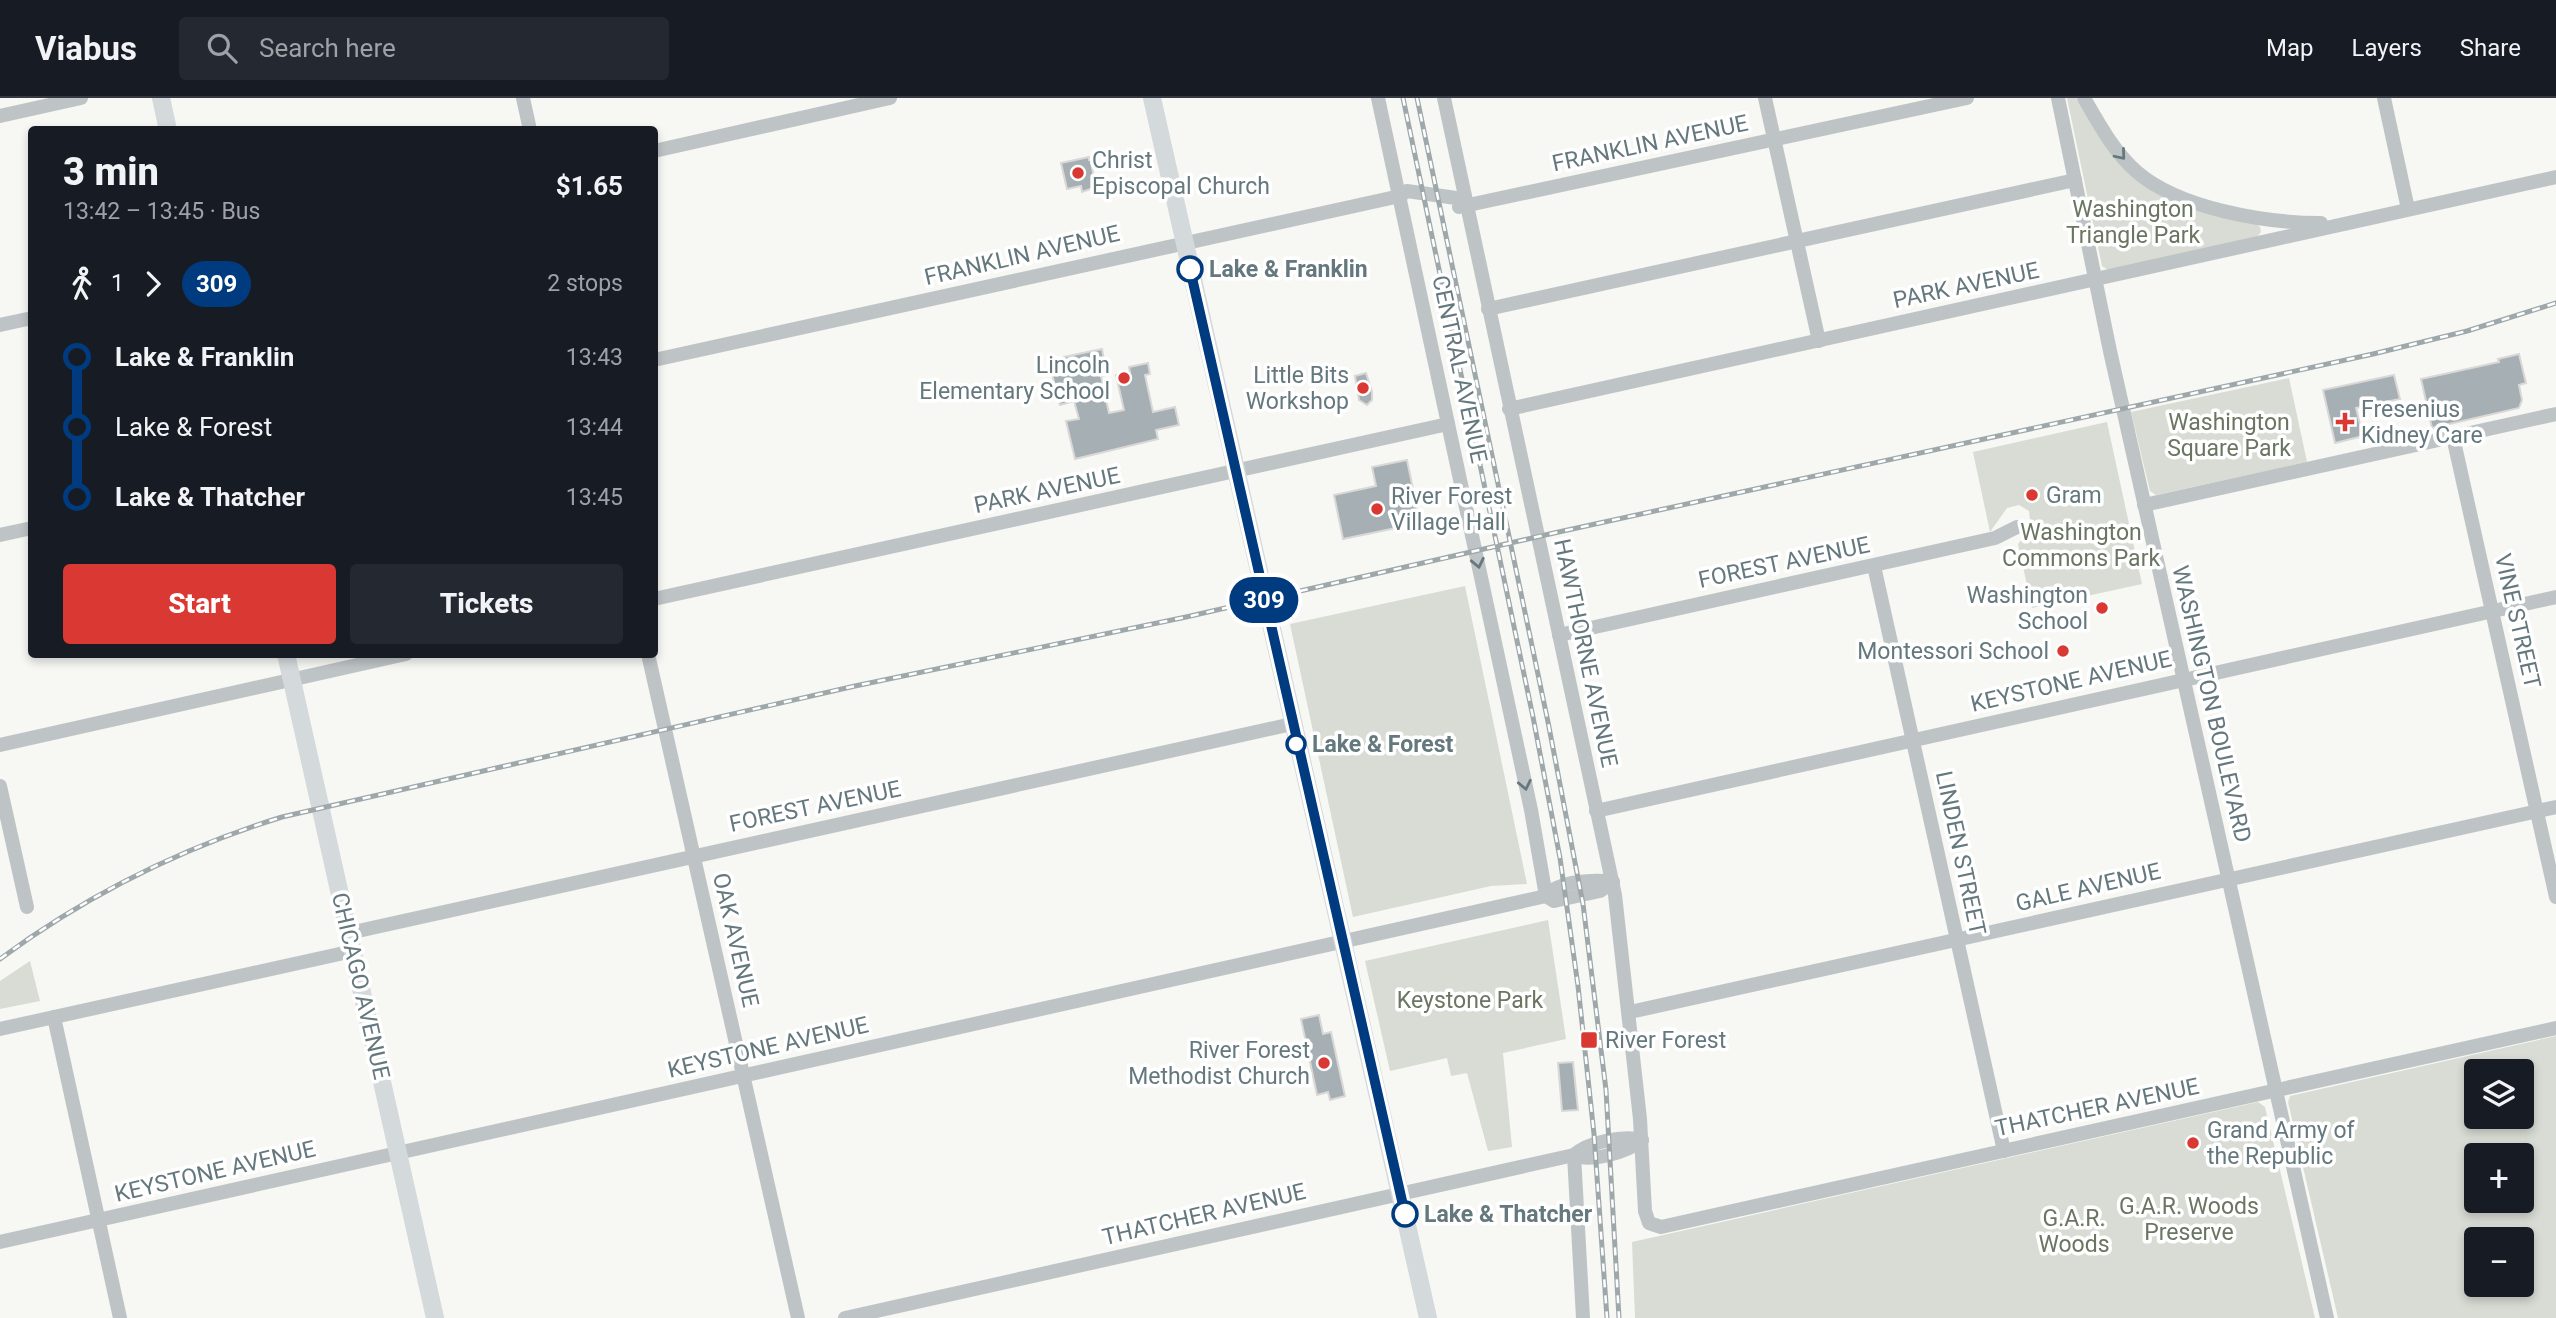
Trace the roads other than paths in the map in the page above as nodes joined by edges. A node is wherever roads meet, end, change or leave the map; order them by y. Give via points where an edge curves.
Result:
1 (81, 98) edge
2 (161, 98) edge
3 (523, 98) edge
4 (890, 98) edge
5 (1152, 98) edge
6 (1378, 98) edge
7 (1444, 98) edge
8 (1765, 98) edge
9 (1966, 98) edge
10 (2058, 98) edge
11 (2084, 98) edge
12 (2384, 98) edge
13 (0, 116) edge
14 (167, 126) edge
15 (529, 126) edge
16 (1775, 140) junction
17 (658, 150) edge
18 (2556, 177) edge
19 (2075, 180) junction
20 (1400, 196) junction
21 (1466, 205) junction
22 (2409, 209) junction
23 (2362, 220) junction
24 (1797, 240) junction
25 (1184, 242) junction
26 (2095, 279) junction
27 (1488, 310) junction
28 (28, 319) edge
29 (0, 326) edge
30 (1819, 341) junction
31 (658, 359) edge
32 (1509, 409) junction
33 (2556, 414) edge
34 (1448, 424) junction
35 (2453, 437) junction
36 (1236, 472) junction
37 (2144, 505) junction
38 (2017, 527) dead end
39 (28, 529) edge
40 (0, 536) edge
41 (1874, 566) junction
42 (2556, 597) edge
43 (658, 598) edge
44 (2493, 612) junction
45 (1559, 635) junction
46 (287, 658) edge
47 (388, 658) edge
48 (649, 658) edge
49 (292, 680) junction
50 (2182, 680) junction
51 (1292, 724) junction
52 (1913, 739) junction
53 (0, 745) edge
54 (0, 786) edge
55 (2556, 807) edge
56 (1596, 811) junction
57 (2538, 811) junction
58 (694, 856) junction
59 (2228, 879) junction
60 (1613, 882) junction
61 (1546, 896) junction
62 (2556, 897) edge
63 (27, 907) dead end
64 (1957, 940) junction
65 (351, 942) junction
66 (1342, 942) junction
67 (1630, 1012) junction
68 (54, 1017) junction
69 (0, 1028) edge
70 (2556, 1028) edge
71 (743, 1076) junction
72 (2274, 1091) junction
73 (1642, 1140) junction
74 (2004, 1151) junction
75 (398, 1153) junction
76 (1574, 1155) junction
77 (1400, 1194) junction
78 (98, 1221) junction
79 (1649, 1223) joint
80 (0, 1242) edge
81 (120, 1318) edge
82 (435, 1318) edge
83 (798, 1318) edge
84 (845, 1318) edge
85 (1428, 1318) edge
86 (1583, 1318) edge
87 (2327, 1318) edge

1 - 13 street
2 - 14 main road
3 - 15 street
4 - 17 street
5 - 25 main road
6 - 20 street, CENTRAL AVENUE
7 - 21 street, HAWTHORNE AVENUE
8 - 16 street
9 - 16 street, FRANKLIN AVENUE
10 - 19 street, WASHINGTON BOULEVARD
11 -> 23 street via 2123,158 2138,173 2177,195 2281,221
12 - 22 street
16 - 21 street, FRANKLIN AVENUE
16 - 24 street
18 - 22 street, PARK AVENUE
19 - 24 street
19 - 26 street, WASHINGTON BOULEVARD
20 - 21 street, FRANKLIN AVENUE via 1407,191 1456,198
20 - 25 street, FRANKLIN AVENUE
20 - 34 street, CENTRAL AVENUE
21 - 27 street, HAWTHORNE AVENUE
22 - 23 street, PARK AVENUE
23 - 26 street, PARK AVENUE
24 - 27 street
24 - 30 street
25 - 31 street, FRANKLIN AVENUE
25 - 36 main road
26 - 30 street, PARK AVENUE
26 - 37 street, WASHINGTON BOULEVARD
27 - 32 street, HAWTHORNE AVENUE
28 - 29 street
30 - 32 street, PARK AVENUE
32 - 45 street, HAWTHORNE AVENUE
33 - 35 street
34 - 36 street, PARK AVENUE
34 -> 61 street, CENTRAL AVENUE
35 - 37 street
35 - 44 street, VINE STREET
36 - 43 street, PARK AVENUE
36 - 51 main road
37 - 50 street, WASHINGTON BOULEVARD
38 - 41 street, FOREST AVENUE via 1995,538
39 - 40 street
41 - 45 street, FOREST AVENUE
41 - 52 street, LINDEN STREET
42 - 44 street, KEYSTONE AVENUE
44 - 50 street, KEYSTONE AVENUE
44 - 57 street, VINE STREET
45 - 56 street, HAWTHORNE AVENUE
46 - 49 main road, CHICAGO AVENUE
47 - 49 street
48 - 58 street, OAK AVENUE
49 - 53 street
49 - 65 main road, CHICAGO AVENUE
50 - 52 street, KEYSTONE AVENUE
50 - 59 street, WASHINGTON BOULEVARD
51 - 58 street, FOREST AVENUE
51 - 66 main road
52 - 56 street, KEYSTONE AVENUE
52 - 64 street, LINDEN STREET
54 - 63 street
55 - 57 street, GALE AVENUE
56 - 60 street, HAWTHORNE AVENUE
57 - 59 street, GALE AVENUE
57 - 62 street, VINE STREET
58 - 65 street, FOREST AVENUE
58 - 71 street, OAK AVENUE
59 - 64 street, GALE AVENUE
59 - 72 street, WASHINGTON BOULEVARD
60 - 61 street, KEYSTONE AVENUE via 1598,879 1552,889
60 - 67 street, HAWTHORNE AVENUE
61 - 66 street, KEYSTONE AVENUE
64 - 67 street, GALE AVENUE
64 - 74 street, LINDEN STREET
65 - 68 street, FOREST AVENUE
65 - 75 main road, CHICAGO AVENUE
66 - 71 street, KEYSTONE AVENUE
66 - 77 main road
67 - 73 street, HAWTHORNE AVENUE
68 - 69 street, FOREST AVENUE
68 - 78 street
70 - 72 street, THATCHER AVENUE
71 - 75 street, KEYSTONE AVENUE
71 - 83 street, OAK AVENUE
72 - 74 street, THATCHER AVENUE
72 - 87 street, WASHINGTON BOULEVARD
73 - 76 street, THATCHER AVENUE via 1632,1148 1583,1159
73 - 79 street, HAWTHORNE AVENUE
74 - 79 street, THATCHER AVENUE via 1661,1227
75 - 78 street, KEYSTONE AVENUE
75 - 82 main road, CHICAGO AVENUE
76 - 77 street, THATCHER AVENUE
76 - 86 street
77 - 84 street, THATCHER AVENUE
77 - 85 main road
78 - 80 street, KEYSTONE AVENUE
78 - 81 street

